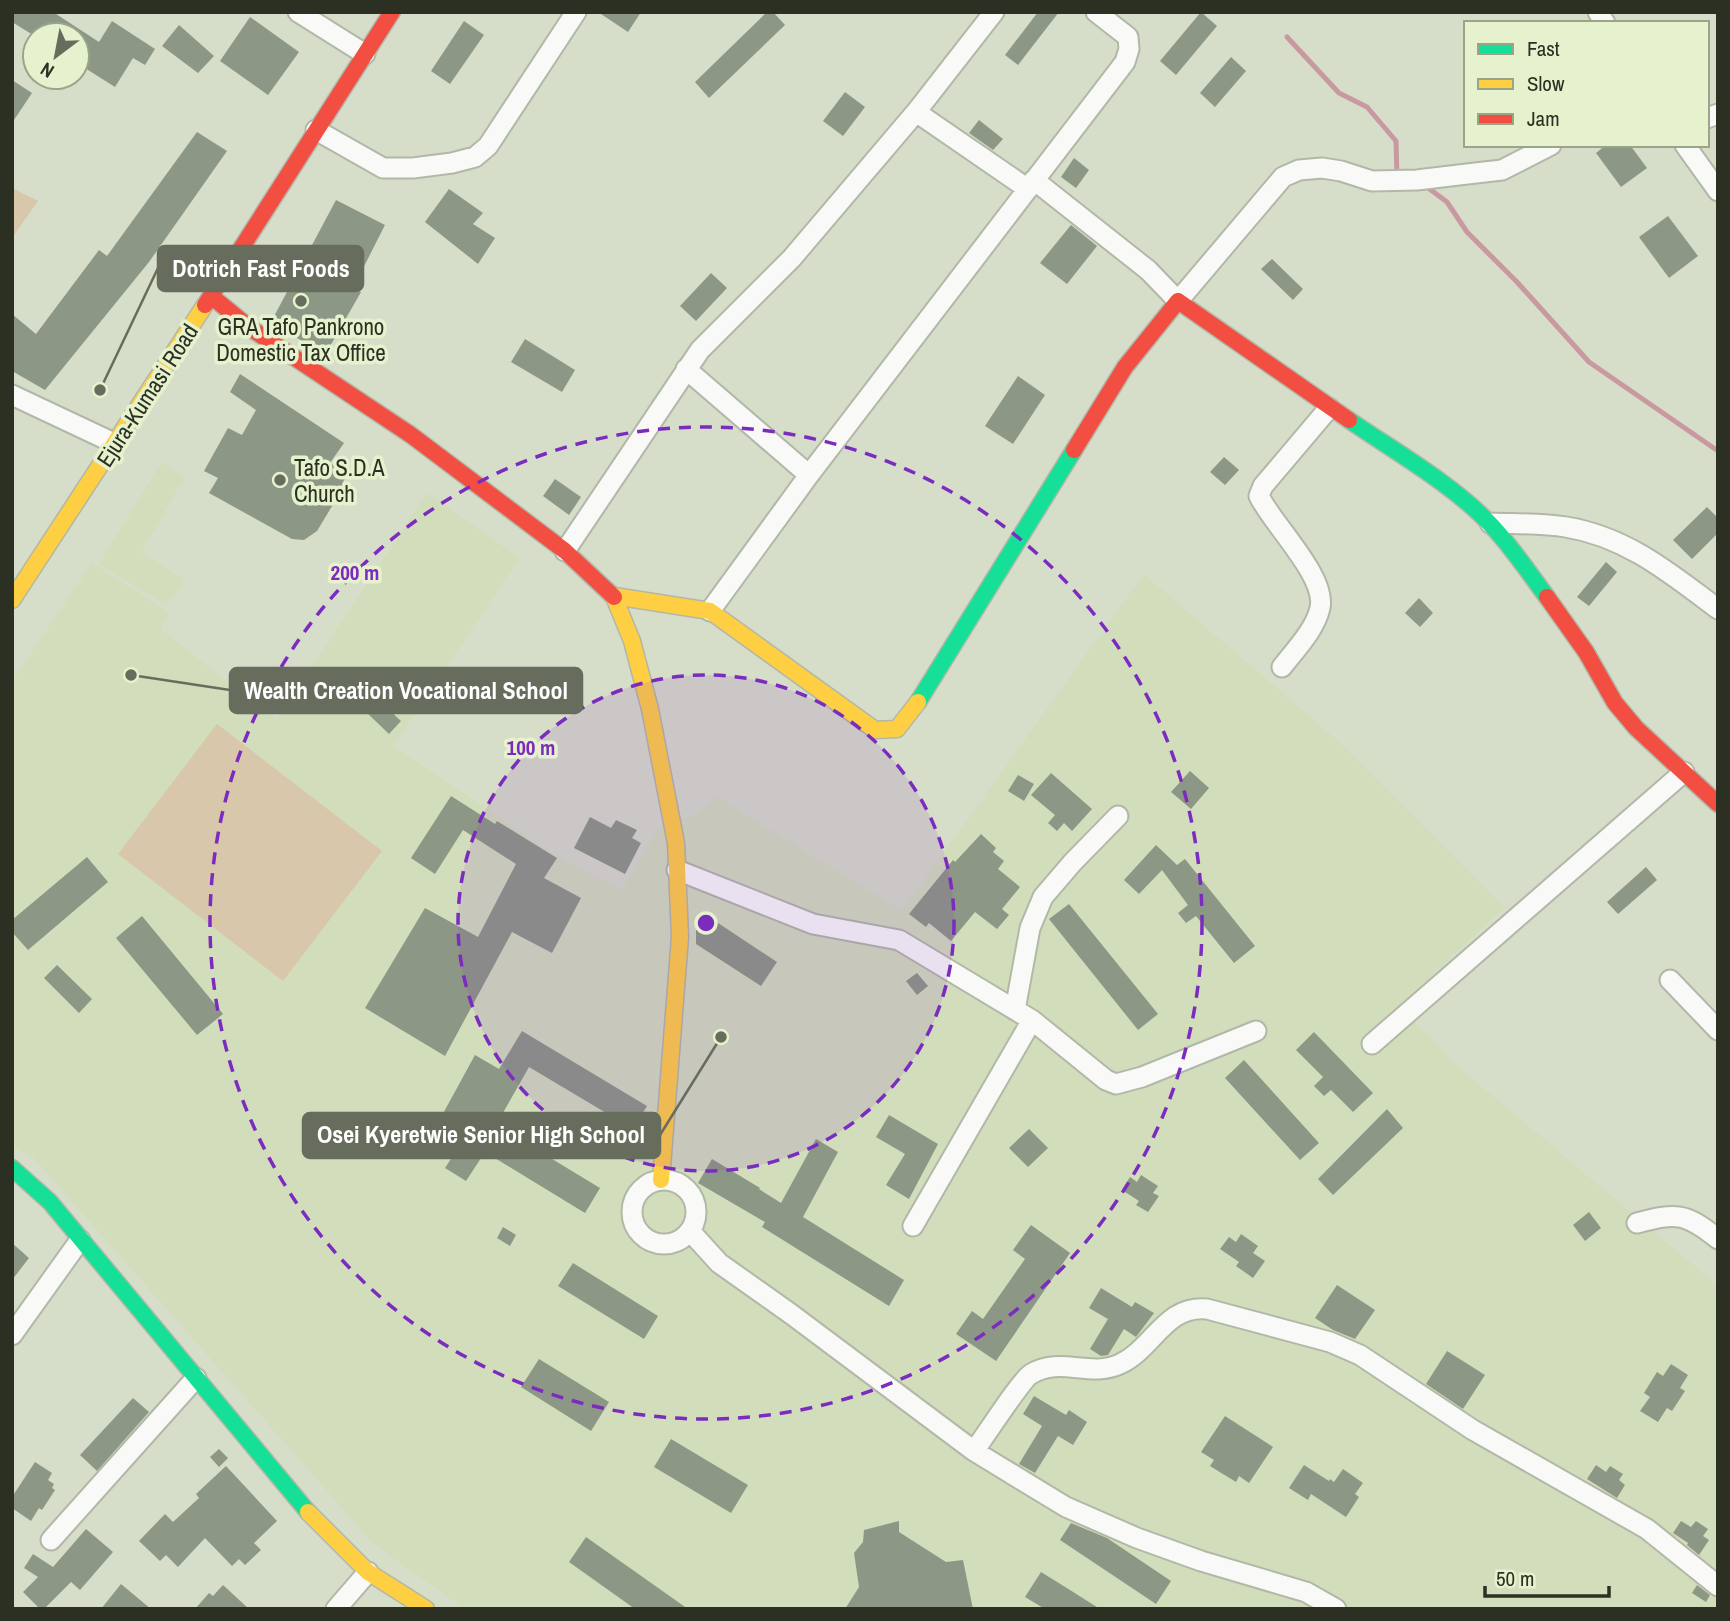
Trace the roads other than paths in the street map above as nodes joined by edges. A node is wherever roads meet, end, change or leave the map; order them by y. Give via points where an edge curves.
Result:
1 (299, 12) edge
2 (392, 12) edge
3 (576, 12) edge
4 (994, 12) edge
5 (1096, 12) edge
6 (365, 54) junction
7 (916, 112) junction
8 (316, 130) junction
9 (1547, 147) edge
10 (1686, 147) edge
11 (1031, 184) junction
12 (1718, 191) edge
13 (211, 296) junction
14 (1178, 301) junction
15 (686, 369) junction
16 (12, 395) edge
17 (1329, 408) junction
18 (116, 444) junction
19 (809, 475) junction
20 (1490, 523) junction
21 (565, 551) junction
22 (614, 596) junction
23 (12, 600) edge
24 (1718, 609) edge
25 (710, 611) junction
26 (1282, 667) dead end
27 (1684, 772) junction
28 (1718, 804) edge
29 (1118, 816) dead end
30 (677, 870) junction
31 (1670, 980) dead end
32 (1023, 1015) junction
33 (1718, 1030) edge
34 (1256, 1031) dead end
35 (1372, 1044) dead end
36 (12, 1168) edge
37 (661, 1180) junction
38 (1637, 1223) dead end
39 (913, 1226) dead end
40 (690, 1231) junction
41 (1718, 1238) edge
42 (80, 1240) junction
43 (12, 1335) edge
44 (196, 1378) junction
45 (974, 1451) junction
46 (51, 1540) dead end
47 (368, 1572) junction
48 (1718, 1587) edge
49 (336, 1609) edge
50 (426, 1609) edge
51 (1336, 1609) edge

1 - 6 street
2 - 6 street, Ejura-Kumasi Road
3 - 8 street via 488,146 475,157 413,168 383,168
4 - 7 street
5 - 11 street via 1128,37 1125,62
6 - 8 street, Ejura-Kumasi Road
7 - 11 street
7 - 15 street via 792,258
8 - 13 street, Ejura-Kumasi Road
9 - 14 street via 1502,170 1417,180 1372,181 1322,168 1293,172 1283,177
10 - 12 street
11 - 14 street via 1148,270
11 - 19 street
13 - 18 street, Ejura-Kumasi Road
13 - 21 street via 250,328 411,435
14 - 17 street
14 - 25 street via 1125,367 897,729 875,730
15 - 19 street
15 - 21 street
16 - 18 street
17 - 20 street via 1453,492
17 - 26 street via 1259,496 1320,594 1320,609 1308,633
18 - 23 street, Ejura-Kumasi Road
19 - 25 street
20 - 24 street via 1567,527 1614,541 1651,559
20 - 27 street via 1586,652 1615,703 1636,729
21 - 22 street
22 - 25 street
22 - 30 street via 650,709
27 - 28 street
27 - 35 street
29 - 32 street via 1043,897 1030,928
30 - 32 street via 813,924 899,940
30 - 37 street via 680,937
31 - 33 street
32 - 34 street via 1116,1084
32 - 39 street
36 - 42 street via 50,1202
37 - 40 street via 679,1184 692,1196 696,1214
37 - 40 street via 645,1187 634,1201 636,1227 657,1243 676,1242
38 - 41 street via 1685,1217
40 - 45 street via 719,1263
42 - 43 street
42 - 44 street
44 - 46 street
44 - 47 street via 319,1525
45 - 48 street via 1030,1374 1055,1366 1105,1370 1123,1363 1174,1315 1192,1308 1207,1309 1330,1342 1360,1355 1473,1430 1647,1529
45 - 51 street via 1066,1507 1137,1538 1306,1592
47 - 49 street
47 - 50 street

